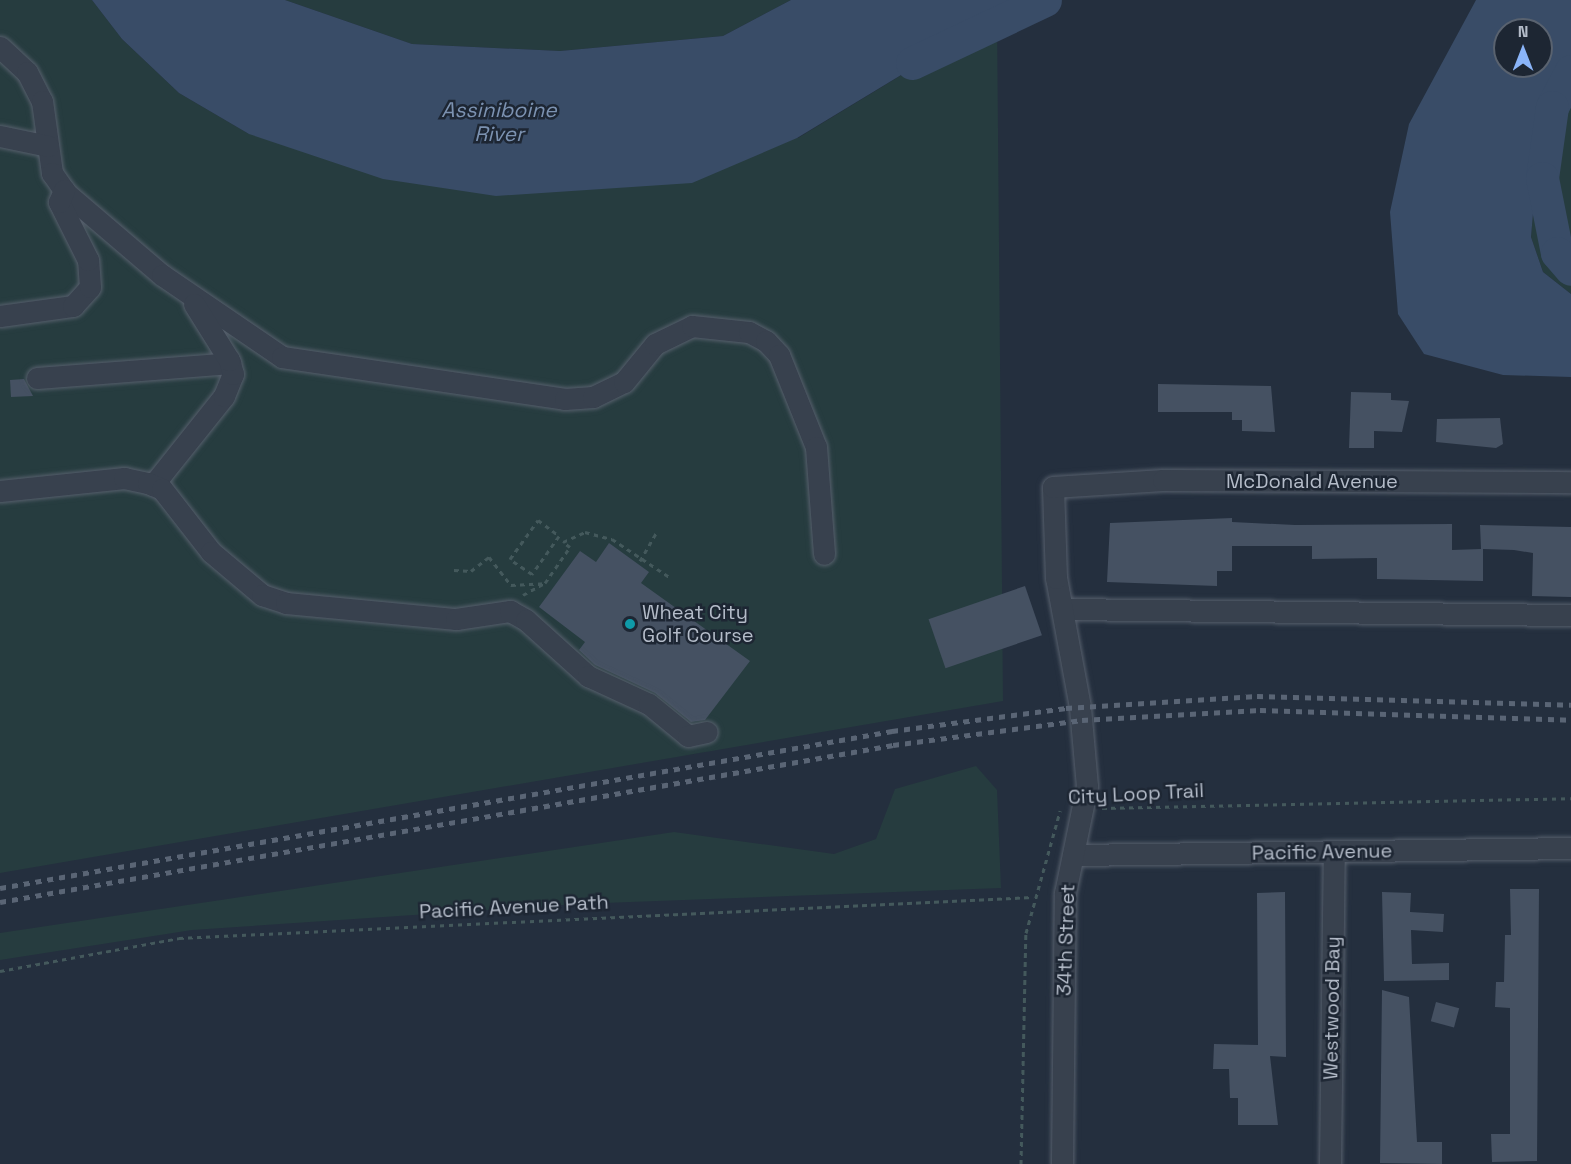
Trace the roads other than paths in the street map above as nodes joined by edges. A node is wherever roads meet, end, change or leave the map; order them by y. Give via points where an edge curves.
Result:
1 (0, 47) edge
2 (0, 136) edge
3 (48, 146) junction
4 (64, 190) junction
5 (185, 292) junction
6 (0, 316) edge
7 (230, 363) junction
8 (37, 378) dead end
9 (1571, 482) edge
10 (153, 485) junction
11 (1053, 487) joint
12 (0, 491) edge
13 (824, 554) dead end
14 (1063, 609) junction
15 (1571, 615) edge
16 (707, 732) dead end
17 (1571, 848) edge
18 (1334, 851) junction
19 (1073, 855) junction
20 (1062, 1164) edge
21 (1330, 1164) edge

1 - 3 street via 27,72 42,101
2 - 3 street
3 - 4 street via 52,173
4 - 5 street
4 - 6 street via 59,202 88,260 90,287 73,306
5 - 7 street
5 - 13 street via 254,341 295,362 565,399 593,397 624,382 655,344 676,331 692,326 749,332 779,355 816,447
7 - 8 street
7 - 10 street via 232,374 224,396
9 - 11 street, McDonald Avenue via 1163,480
10 - 12 street via 124,478
10 - 16 street via 182,512 211,552 262,595 286,603 456,619 510,611 526,620 588,676 649,704 688,736
11 - 14 street, 34th Street via 1056,578
14 - 15 street
14 - 19 street, 34th Street via 1081,713 1086,809
17 - 18 street, Pacific Avenue
18 - 19 street, Pacific Avenue
18 - 21 street, Westwood Bay
19 - 20 street, 34th Street via 1065,893

